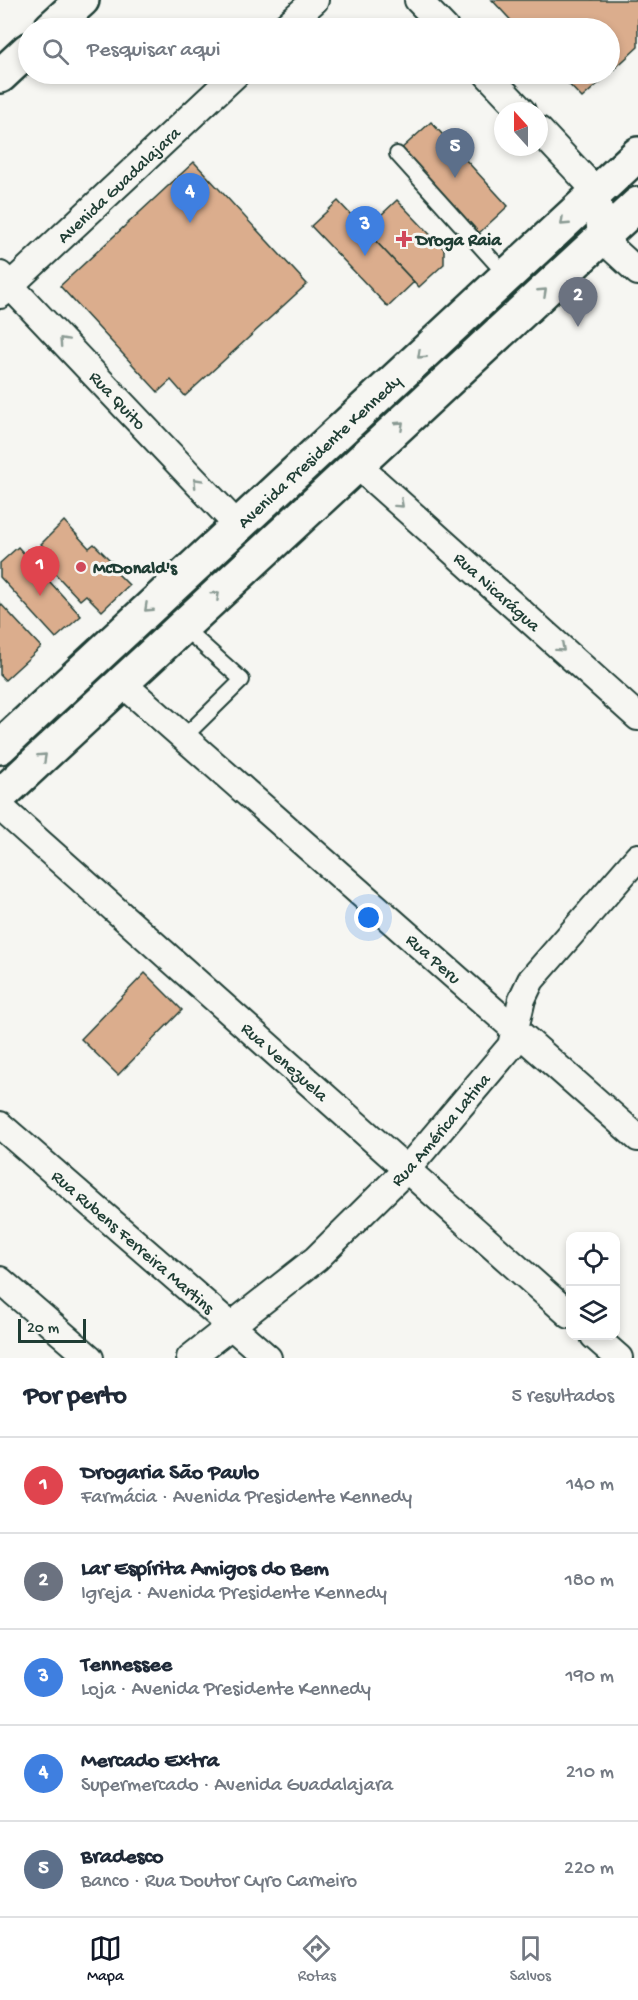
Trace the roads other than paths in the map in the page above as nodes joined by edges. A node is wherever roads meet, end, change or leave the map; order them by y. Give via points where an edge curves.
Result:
1 (82, 0) edge
2 (315, 0) edge
3 (418, 0) edge
4 (62, 18) edge
5 (295, 18) edge
6 (435, 18) edge
7 (18, 59) edge
8 (0, 76) edge
9 (225, 84) edge
10 (496, 84) edge
11 (513, 102) edge
12 (548, 140) edge
13 (397, 154) dead end
14 (638, 154) edge
15 (597, 192) junction
16 (638, 204) edge
17 (601, 238) junction
18 (638, 272) edge
19 (507, 276) junction
20 (3, 285) edge
21 (357, 465) junction
22 (237, 525) junction
23 (183, 627) junction
24 (122, 683) junction
25 (638, 717) edge
26 (184, 737) junction
27 (0, 747) edge
28 (0, 796) edge
29 (0, 807) edge
30 (638, 857) edge
31 (516, 1030) junction
32 (0, 1125) edge
33 (638, 1138) edge
34 (407, 1169) junction
35 (0, 1280) edge
36 (566, 1311) edge
37 (231, 1326) junction
38 (599, 1340) edge
39 (90, 1358) edge
40 (190, 1358) edge
41 (268, 1358) edge
42 (619, 1358) edge

1 - 4 main road
2 - 5 street
3 - 6 street
7 - 8 main road
9 - 20 street, Avenida Guadalajara
10 - 11 street
12 - 15 street
13 - 19 lane
14 - 15 main road, Avenida Presidente Kennedy
15 - 17 street
15 -> 19 main road, Avenida Presidente Kennedy
16 - 17 main road, Avenida Presidente Kennedy
17 - 18 street
21 -> 17 main road, Avenida Presidente Kennedy
19 -> 22 main road, Avenida Presidente Kennedy
22 -> 20 street, Rua Quito
23 -> 21 main road, Avenida Presidente Kennedy
21 -> 25 street, Rua Nicarágua
22 -> 27 main road, Avenida Presidente Kennedy
23 - 24 main road, Avenida Presidente Kennedy
23 - 26 lane via 242,680
24 - 26 street, Rua Peru
28 -> 24 main road, Avenida Presidente Kennedy
26 - 31 street, Rua Peru
29 - 34 street, Rua Venezuela
30 - 31 street, Rua América Latina via 531,980 522,999
31 - 33 street, Rua Peru
31 - 34 street, Rua América Latina via 500,1062
32 - 37 street, Rua Rubens Ferreira Martins
34 - 36 street, Rua Venezuela
34 - 37 street, Rua América Latina via 316,1259
35 - 39 street
37 - 40 street, Rua América Latina
37 - 41 street, Rua Rubens Ferreira Martins
38 - 42 street

